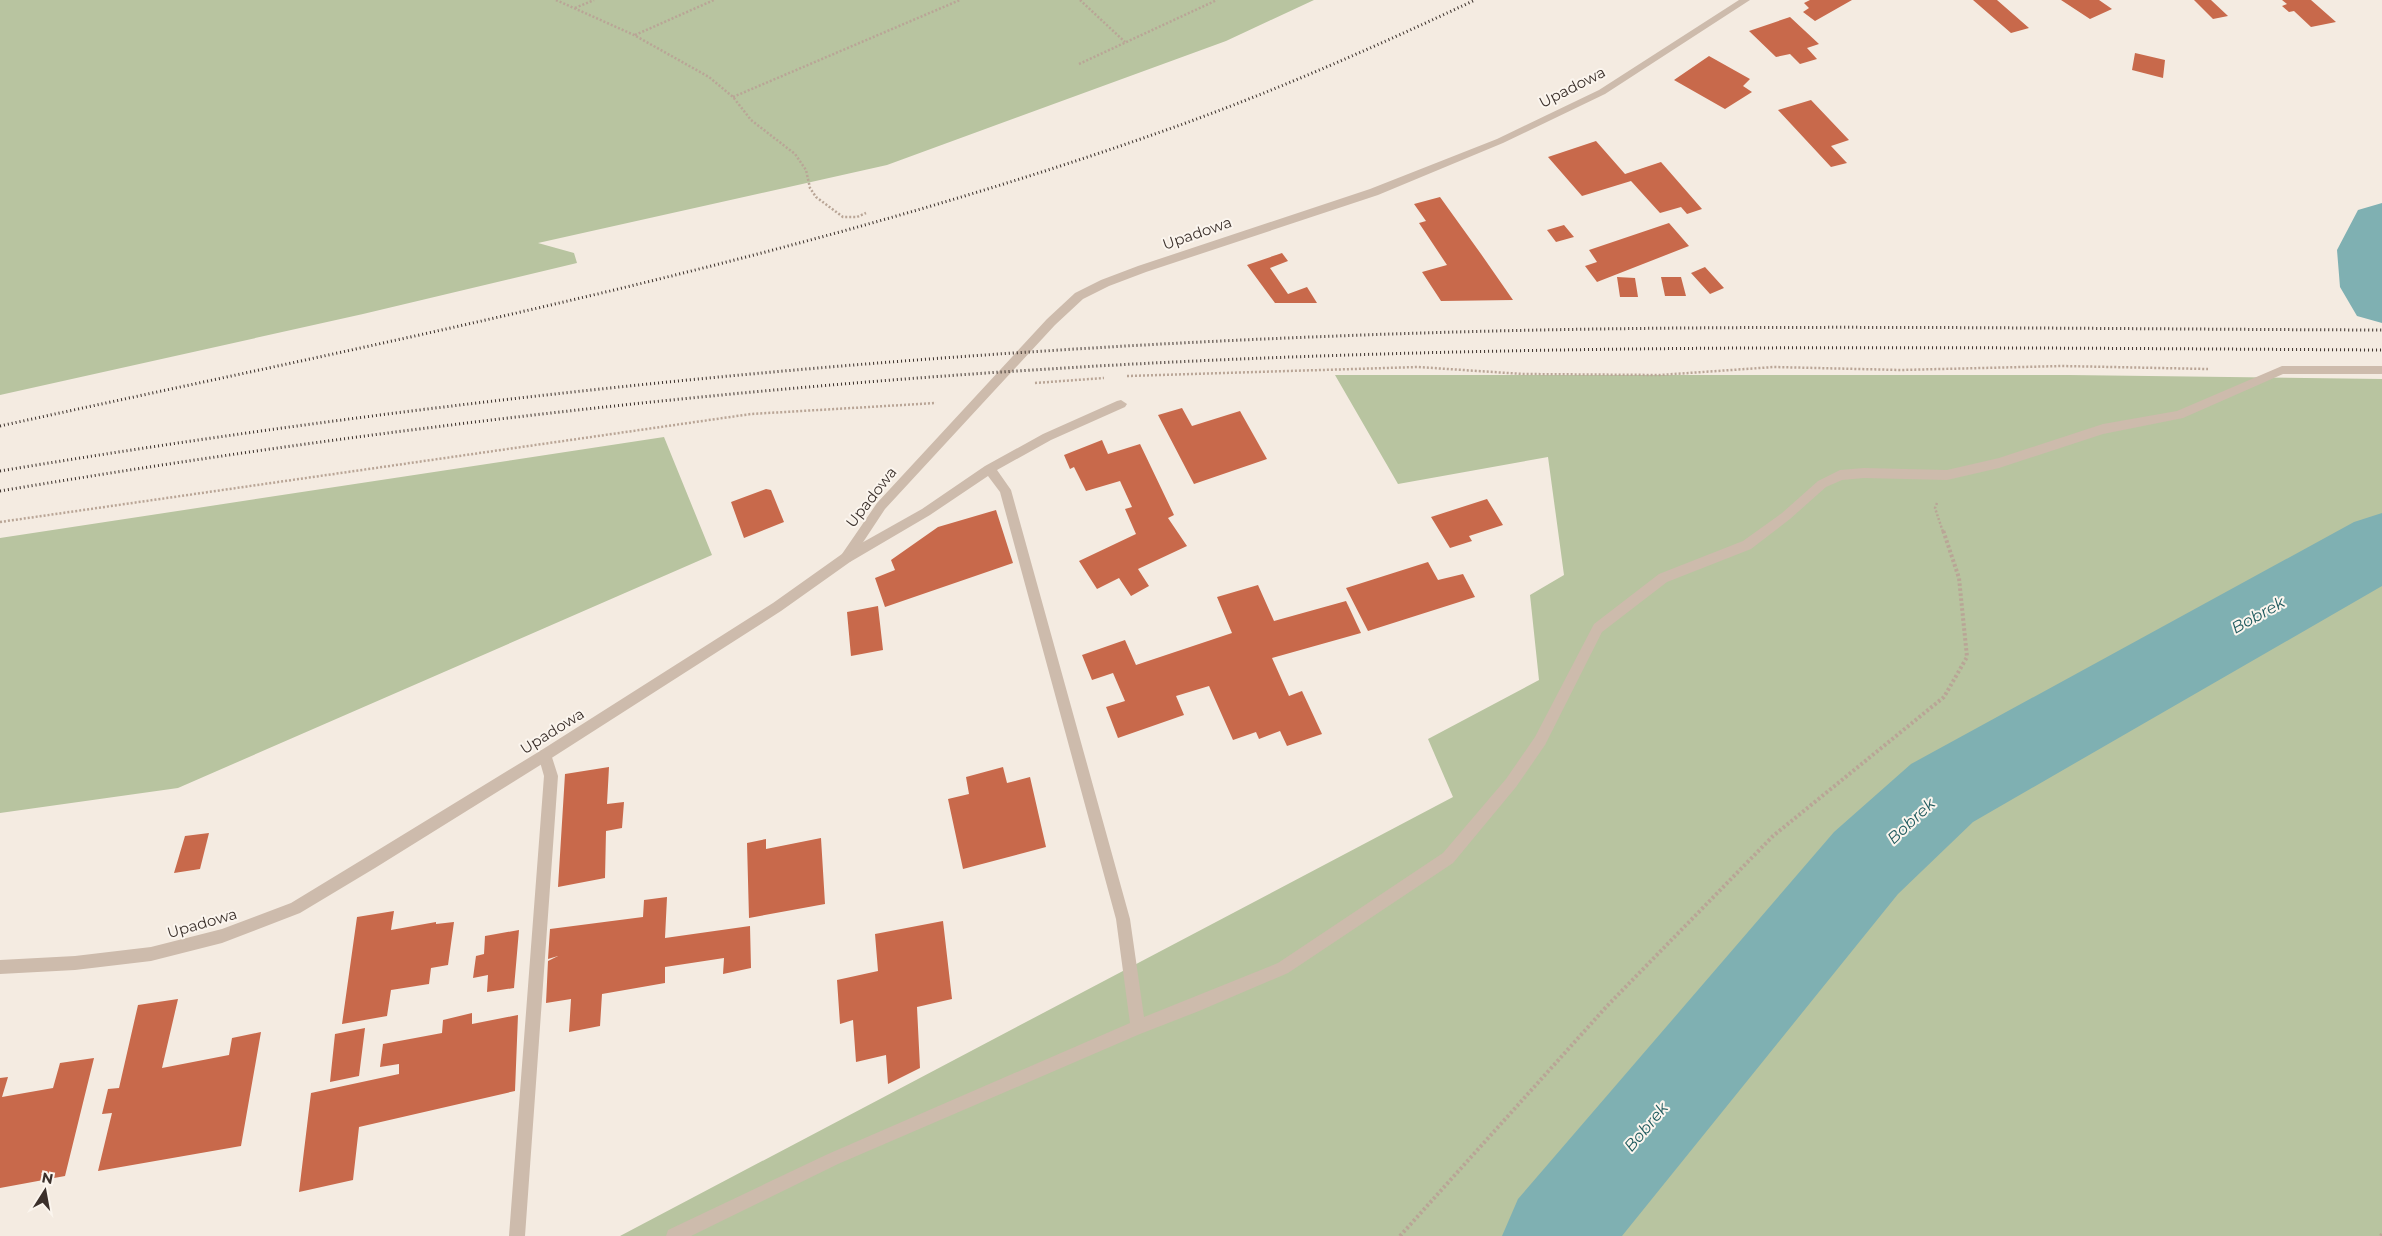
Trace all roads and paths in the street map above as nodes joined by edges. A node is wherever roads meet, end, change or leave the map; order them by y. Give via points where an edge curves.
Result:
1 (556, 0) edge
2 (594, 0) edge
3 (714, 0) edge
4 (960, 0) edge
5 (1080, 0) edge
6 (1217, 0) edge
7 (1745, 0) edge
8 (574, 8) junction
9 (634, 35) junction
10 (1126, 42) junction
11 (1078, 64) dead end
12 (733, 97) junction
13 (866, 213) dead end
14 (2212, 369) dead end
15 (2382, 370) edge
16 (1118, 377) dead end
17 (1108, 378) dead end
18 (992, 386) junction
19 (1121, 404) dead end
20 (970, 409) junction
21 (989, 469) junction
22 (1946, 474) junction
23 (0, 522) edge
24 (846, 558) junction
25 (545, 755) junction
26 (0, 968) edge
27 (1138, 1026) junction
28 (517, 1236) edge
29 (674, 1236) edge
30 (1400, 1236) edge

1 - 8 path
2 - 8 path
3 - 9 path
4 - 12 path
5 - 10 path
6 - 10 path
7 - 18 street, Upadowa via 1602,92 1500,141 1374,192 1105,283 1079,296
8 - 9 path
9 - 12 path via 709,76
10 - 11 path
12 - 13 path via 751,120 795,154 806,170 816,198 843,217
14 - 16 path via 1774,367 1650,375 1523,374 1418,367
15 - 22 street via 2282,370 2179,415 2103,429 1999,463
17 - 18 path
18 - 20 street, Upadowa
19 - 21 street via 1047,436
20 - 23 path via 939,403 751,414
20 - 24 street, Upadowa via 881,506
21 - 24 street via 926,512
21 - 27 street via 1005,490 1123,919
22 - 27 street via 1840,475 1822,484 1747,545 1663,578 1598,628 1540,741 1511,783 1448,858 1283,968
22 - 30 path via 1936,508 1959,578 1967,657 1944,697 1773,836 1607,1006
24 - 25 street, Upadowa via 777,607
25 - 26 street, Upadowa via 295,908 222,936 151,954
25 - 28 street via 551,776
27 - 29 street via 833,1159

